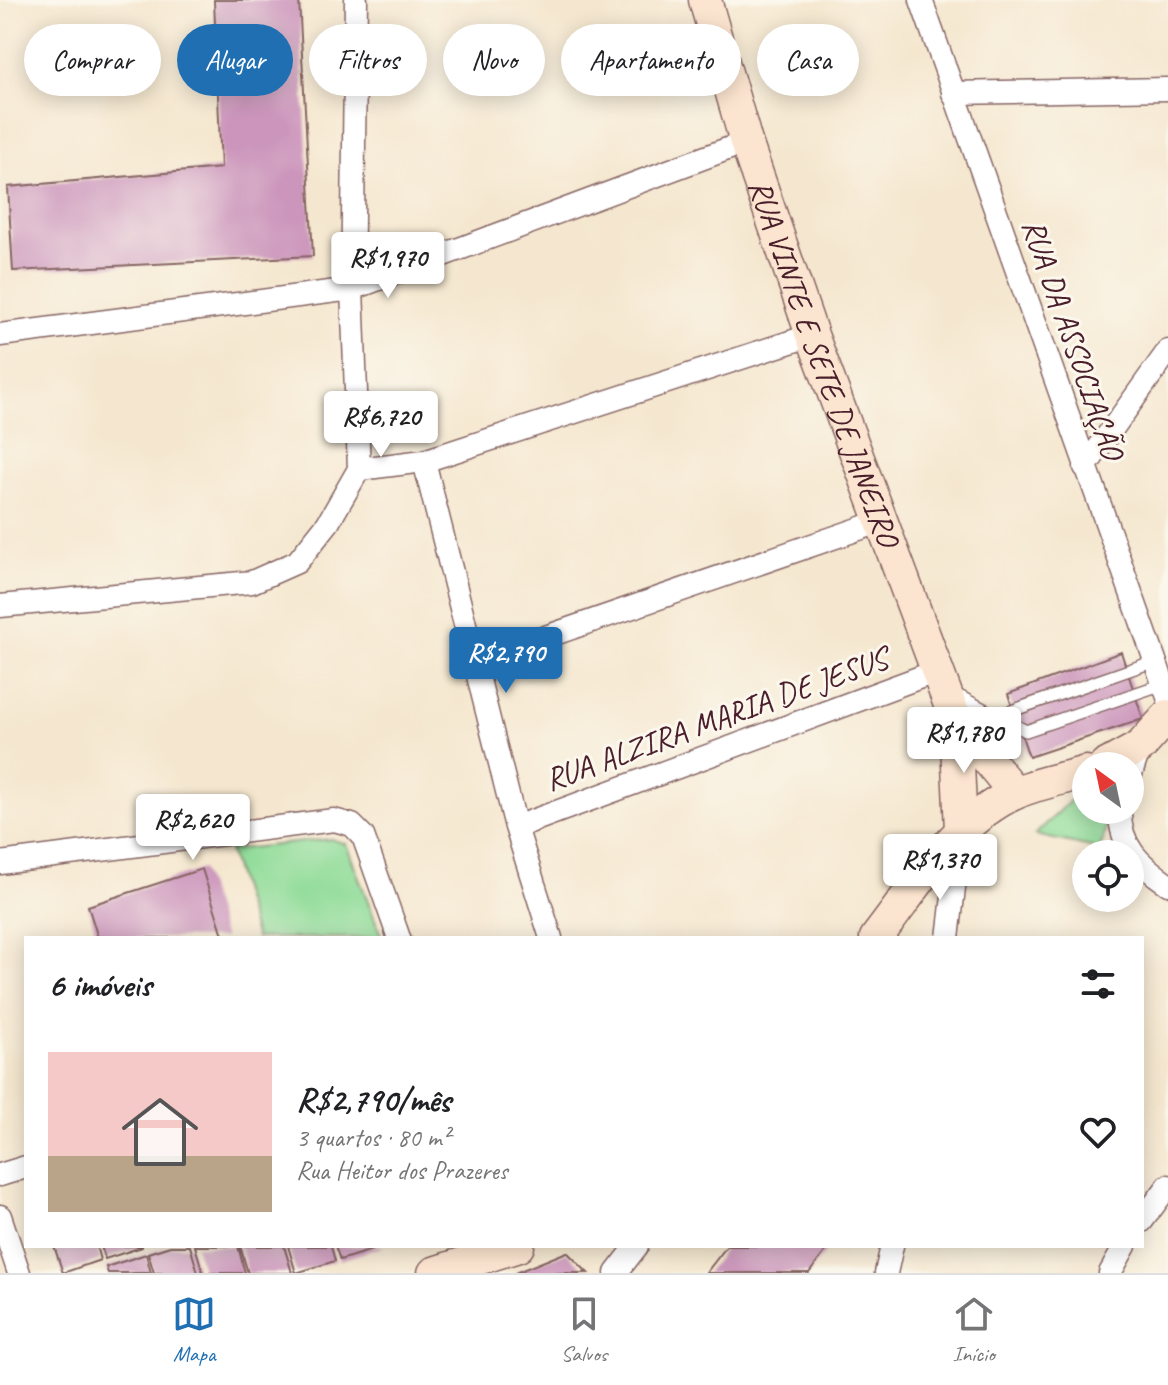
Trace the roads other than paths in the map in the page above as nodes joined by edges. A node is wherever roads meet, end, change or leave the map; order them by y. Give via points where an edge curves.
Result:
1 (356, 0) edge
2 (705, 0) edge
3 (921, 0) edge
4 (1168, 89) edge
5 (953, 93) junction
6 (746, 142) junction
7 (352, 289) junction
8 (0, 335) edge
9 (812, 335) junction
10 (1168, 351) edge
11 (424, 461) junction
12 (1085, 467) junction
13 (359, 469) junction
14 (879, 522) junction
15 (0, 606) edge
16 (1155, 661) junction
17 (473, 662) junction
18 (940, 680) junction
19 (1166, 691) edge
20 (997, 716) junction
21 (1168, 716) edge
22 (956, 721) junction
23 (1140, 747) junction
24 (1131, 752) edge
25 (1138, 752) edge
26 (1072, 776) edge
27 (1015, 793) junction
28 (1120, 824) edge
29 (516, 827) junction
30 (961, 830) junction
31 (0, 863) edge
32 (1168, 884) edge
33 (398, 936) edge
34 (550, 936) edge
35 (878, 936) edge
36 (948, 936) edge
37 (24, 1168) edge
38 (0, 1175) edge
39 (1168, 1186) edge
40 (0, 1216) edge
41 (1144, 1218) edge
42 (512, 1248) edge
43 (635, 1248) edge
44 (892, 1248) edge
45 (1124, 1248) edge
46 (19, 1273) edge
47 (434, 1273) edge
48 (616, 1273) edge
49 (886, 1273) edge
50 (1110, 1273) edge

1 - 7 street
2 - 6 main road, RUA VINTE E SETE DE JANEIRO
3 - 5 street, RUA DA ASSOCIAÇÃO
4 - 5 street
5 - 12 street, RUA DA ASSOCIAÇÃO
6 - 7 street
6 - 9 main road, RUA VINTE E SETE DE JANEIRO
7 - 8 street
7 - 13 street
9 - 11 street
9 - 14 main road, RUA VINTE E SETE DE JANEIRO
10 - 12 street
11 - 13 street
11 - 17 street
12 - 16 street, RUA DA ASSOCIAÇÃO
13 - 15 street via 328,523 297,562 252,582
14 - 17 street
14 - 18 main road, RUA VINTE E SETE DE JANEIRO
16 - 19 street, RUA DA ASSOCIAÇÃO
16 - 20 lane
17 - 29 street
18 - 20 lane
18 - 22 main road, RUA VINTE E SETE DE JANEIRO
18 - 29 street, RUA ALZIRA MARIA DE JESUS
19 - 20 lane via 1026,731
21 - 23 main road
22 - 27 main road, RUA VINTE E SETE DE JANEIRO
22 - 30 main road, RUA VINTE E SETE DE JANEIRO
23 - 24 main road
23 - 25 street
26 - 27 main road
27 - 30 main road
28 - 32 street via 1142,867
29 - 34 street
30 - 35 main road
30 - 36 street
31 - 33 street via 334,820 352,825 363,836
37 - 38 street
39 - 41 street
40 - 46 street
42 - 47 main road
43 - 48 street
44 - 49 street
45 - 50 street

